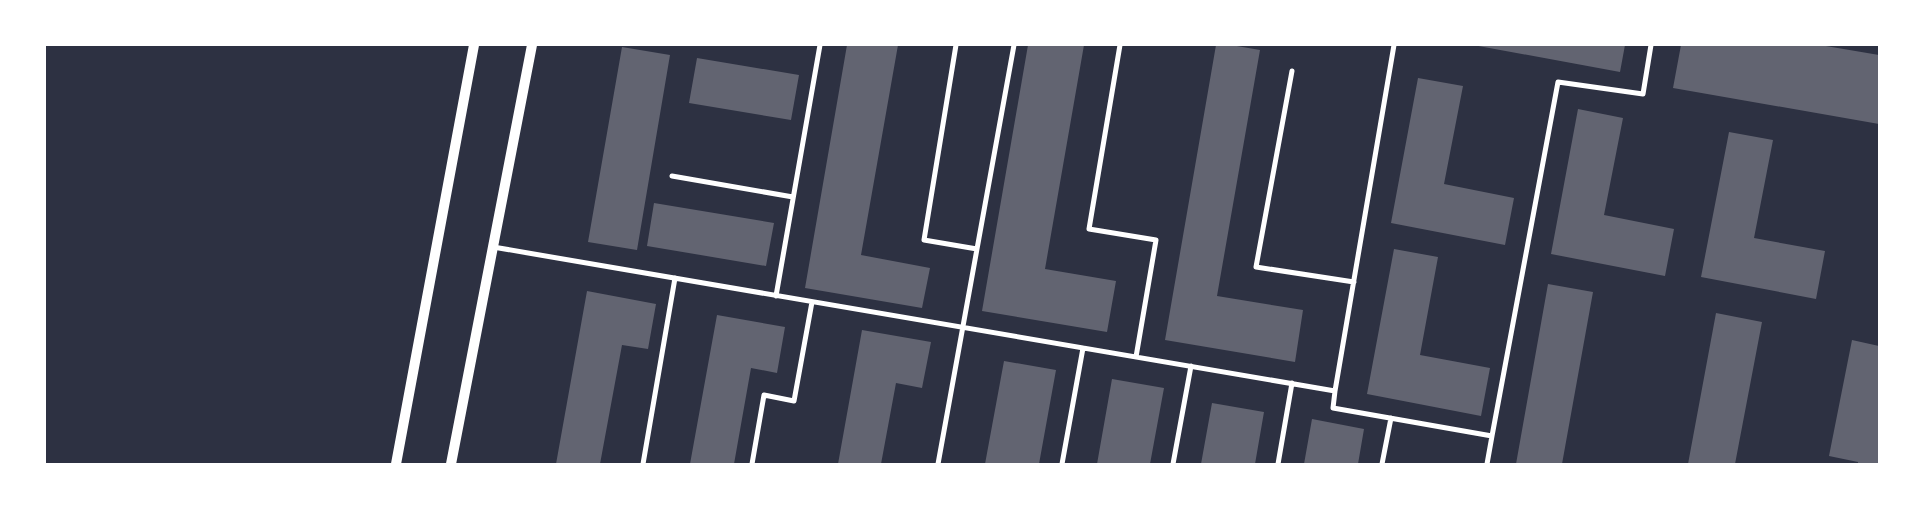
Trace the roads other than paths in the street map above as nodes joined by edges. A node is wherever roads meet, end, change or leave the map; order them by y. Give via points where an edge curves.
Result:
1 (474, 45) edge
2 (532, 45) edge
3 (820, 45) edge
4 (956, 45) edge
5 (1014, 45) edge
6 (1120, 45) edge
7 (1394, 45) edge
8 (1651, 45) edge
9 (1292, 71) dead end
10 (672, 176) dead end
11 (793, 197) junction
12 (492, 247) junction
13 (977, 249) junction
14 (675, 278) junction
15 (1354, 282) junction
16 (776, 296) junction
17 (812, 302) junction
18 (962, 327) junction
19 (1083, 348) junction
20 (1136, 357) junction
21 (1191, 366) junction
22 (1292, 383) junction
23 (1335, 391) junction
24 (1391, 418) junction
25 (1492, 436) junction
26 (396, 464) edge
27 (450, 464) edge
28 (643, 464) edge
29 (752, 464) edge
30 (938, 464) edge
31 (1062, 464) edge
32 (1173, 464) edge
33 (1278, 464) edge
34 (1382, 464) edge
35 (1487, 464) edge

1 - 26 main road
2 - 12 main road
3 - 11 street
4 - 13 street via 924,240
5 - 13 street
6 - 20 street via 1089,229 1156,240
7 - 15 street
8 - 25 street via 1643,94 1558,82
9 - 15 street via 1256,267
10 - 11 street
11 - 16 street
12 - 14 street
12 - 27 main road
13 - 18 street
14 - 16 street
14 - 28 street
15 - 23 street
16 - 17 street
17 - 18 street
17 - 29 street via 794,401 764,395
18 - 19 street
18 - 30 street
19 - 20 street
19 - 31 street
20 - 21 street
21 - 22 street
21 - 32 street
22 - 23 street
22 - 33 street
23 - 24 street via 1333,408
24 - 25 street
24 - 34 street
25 - 35 street

